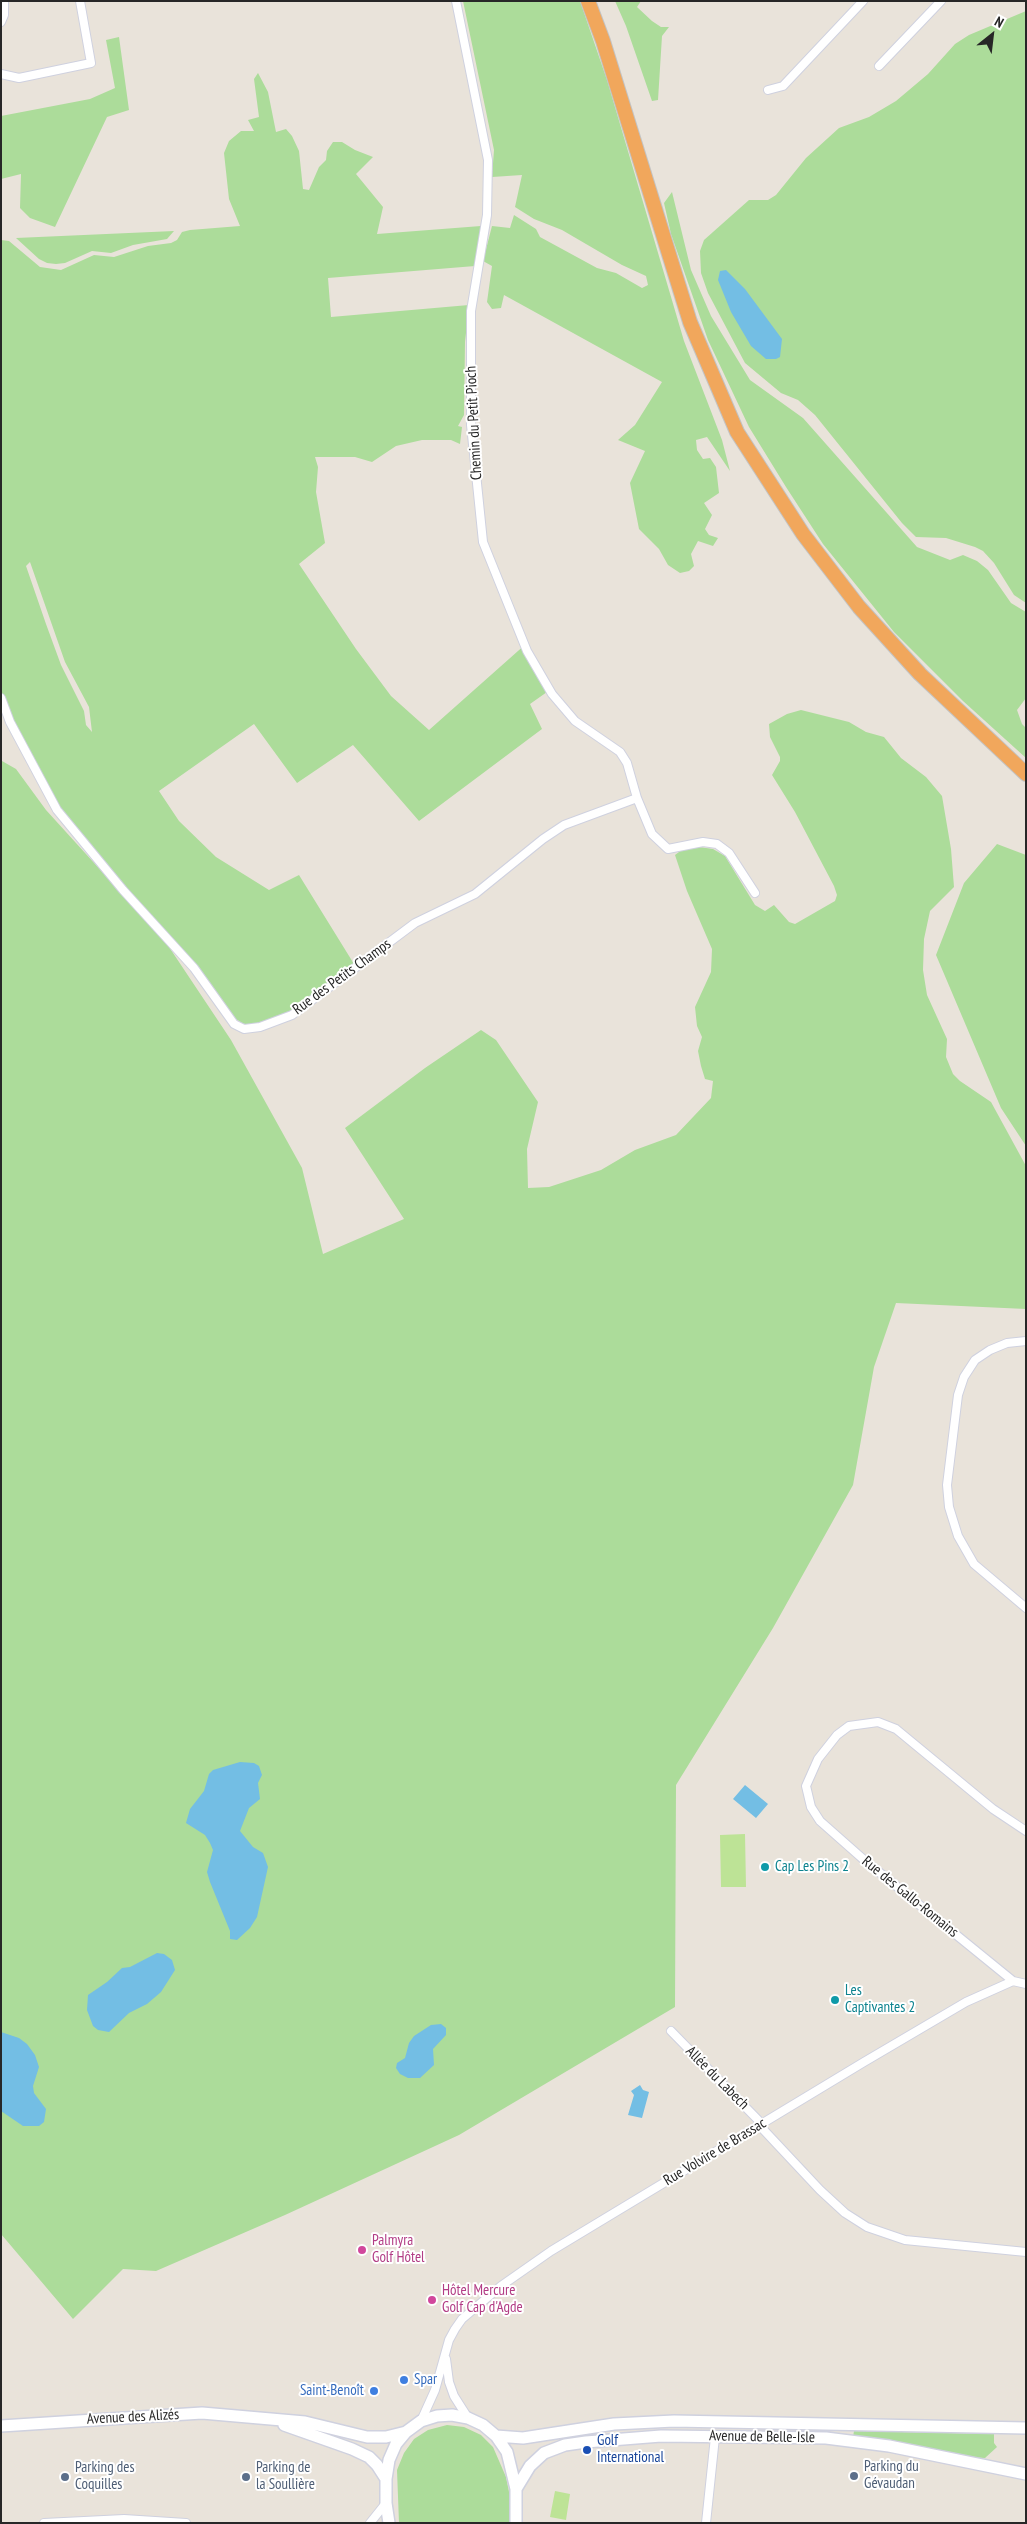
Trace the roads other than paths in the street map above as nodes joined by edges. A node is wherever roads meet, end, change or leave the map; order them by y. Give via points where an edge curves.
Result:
1 (4, 1) edge
2 (80, 1) edge
3 (456, 1) edge
4 (588, 1) edge
5 (864, 1) edge
6 (941, 1) edge
7 (1, 22) edge
8 (878, 66) dead end
9 (1, 74) edge
10 (768, 90) dead end
11 (1, 698) edge
12 (1026, 774) edge
13 (637, 798) junction
14 (755, 893) dead end
15 (1026, 1341) edge
16 (1026, 1608) edge
17 (1026, 1831) edge
18 (1013, 1980) junction
19 (1026, 1984) edge
20 (671, 2031) dead end
21 (761, 2125) junction
22 (1026, 2252) edge
23 (445, 2355) junction
24 (264, 2418) junction
25 (468, 2418) junction
26 (420, 2421) junction
27 (1, 2426) edge
28 (1026, 2428) edge
29 (406, 2432) junction
30 (496, 2436) junction
31 (715, 2437) junction
32 (1026, 2474) edge
33 (386, 2479) junction
34 (516, 2489) junction
35 (386, 2503) junction
36 (518, 2521) edge
37 (44, 2523) edge
38 (186, 2523) edge
39 (370, 2523) edge
40 (389, 2523) edge
41 (706, 2523) edge

1 - 7 street
2 - 9 street via 90,64 20,78
3 - 13 street, Chemin du Petit Pioch via 488,160 487,215 471,311 471,425 483,542 527,651 552,694 575,721 620,752 627,763
4 - 12 highway via 690,322 738,432 803,534 859,607 920,674
5 - 10 street via 783,86
6 - 8 street
11 - 13 street, Rue des Petits Champs via 10,722 57,810 123,890 194,968 234,1024 244,1029 260,1027 292,1015 415,923 475,894 564,825
13 - 14 street, Chemin du Petit Pioch via 660,843 668,849 703,842 717,844 734,859
15 - 16 street via 1007,1343 990,1350 975,1360 964,1377 958,1395 947,1484 951,1515 958,1536 974,1564
17 - 18 street, Rue des Gallo-Romains via 993,1809 896,1729 878,1722 849,1726 837,1735 818,1759 806,1786 811,1807 820,1820 863,1859
18 - 19 street, Rue des Gallo-Romains
18 - 21 street, Rue Volvire de Brassac via 966,2002
20 - 21 street, Allée du Labech
21 - 22 street, Allée du Labech via 820,2190 845,2213 867,2227 905,2240
21 - 23 street, Rue Volvire de Brassac via 515,2276 462,2319 449,2340
23 - 25 street, Rue Volvire de Brassac via 448,2382
23 - 26 street, Rue Volvire de Brassac
24 - 27 street, Avenue des Alizés via 202,2413
24 - 29 street, Avenue des Alizés via 305,2422 367,2437
24 - 33 street, Avenue des Alizés via 369,2457
25 - 26 street via 452,2415
25 - 30 street
26 - 29 street
28 - 30 street, Avenue de Belle-Isle via 674,2421 614,2424 522,2438
29 - 33 street via 389,2460
30 - 34 street via 507,2452
31 - 32 street, Avenue de Belle-Isle via 826,2438 871,2443
31 - 34 street, Avenue de Belle-Isle via 628,2437 565,2445 544,2453 530,2466
31 - 41 street
33 - 35 street
34 - 36 street
35 - 39 street
35 - 40 street
37 - 38 street via 114,2519

